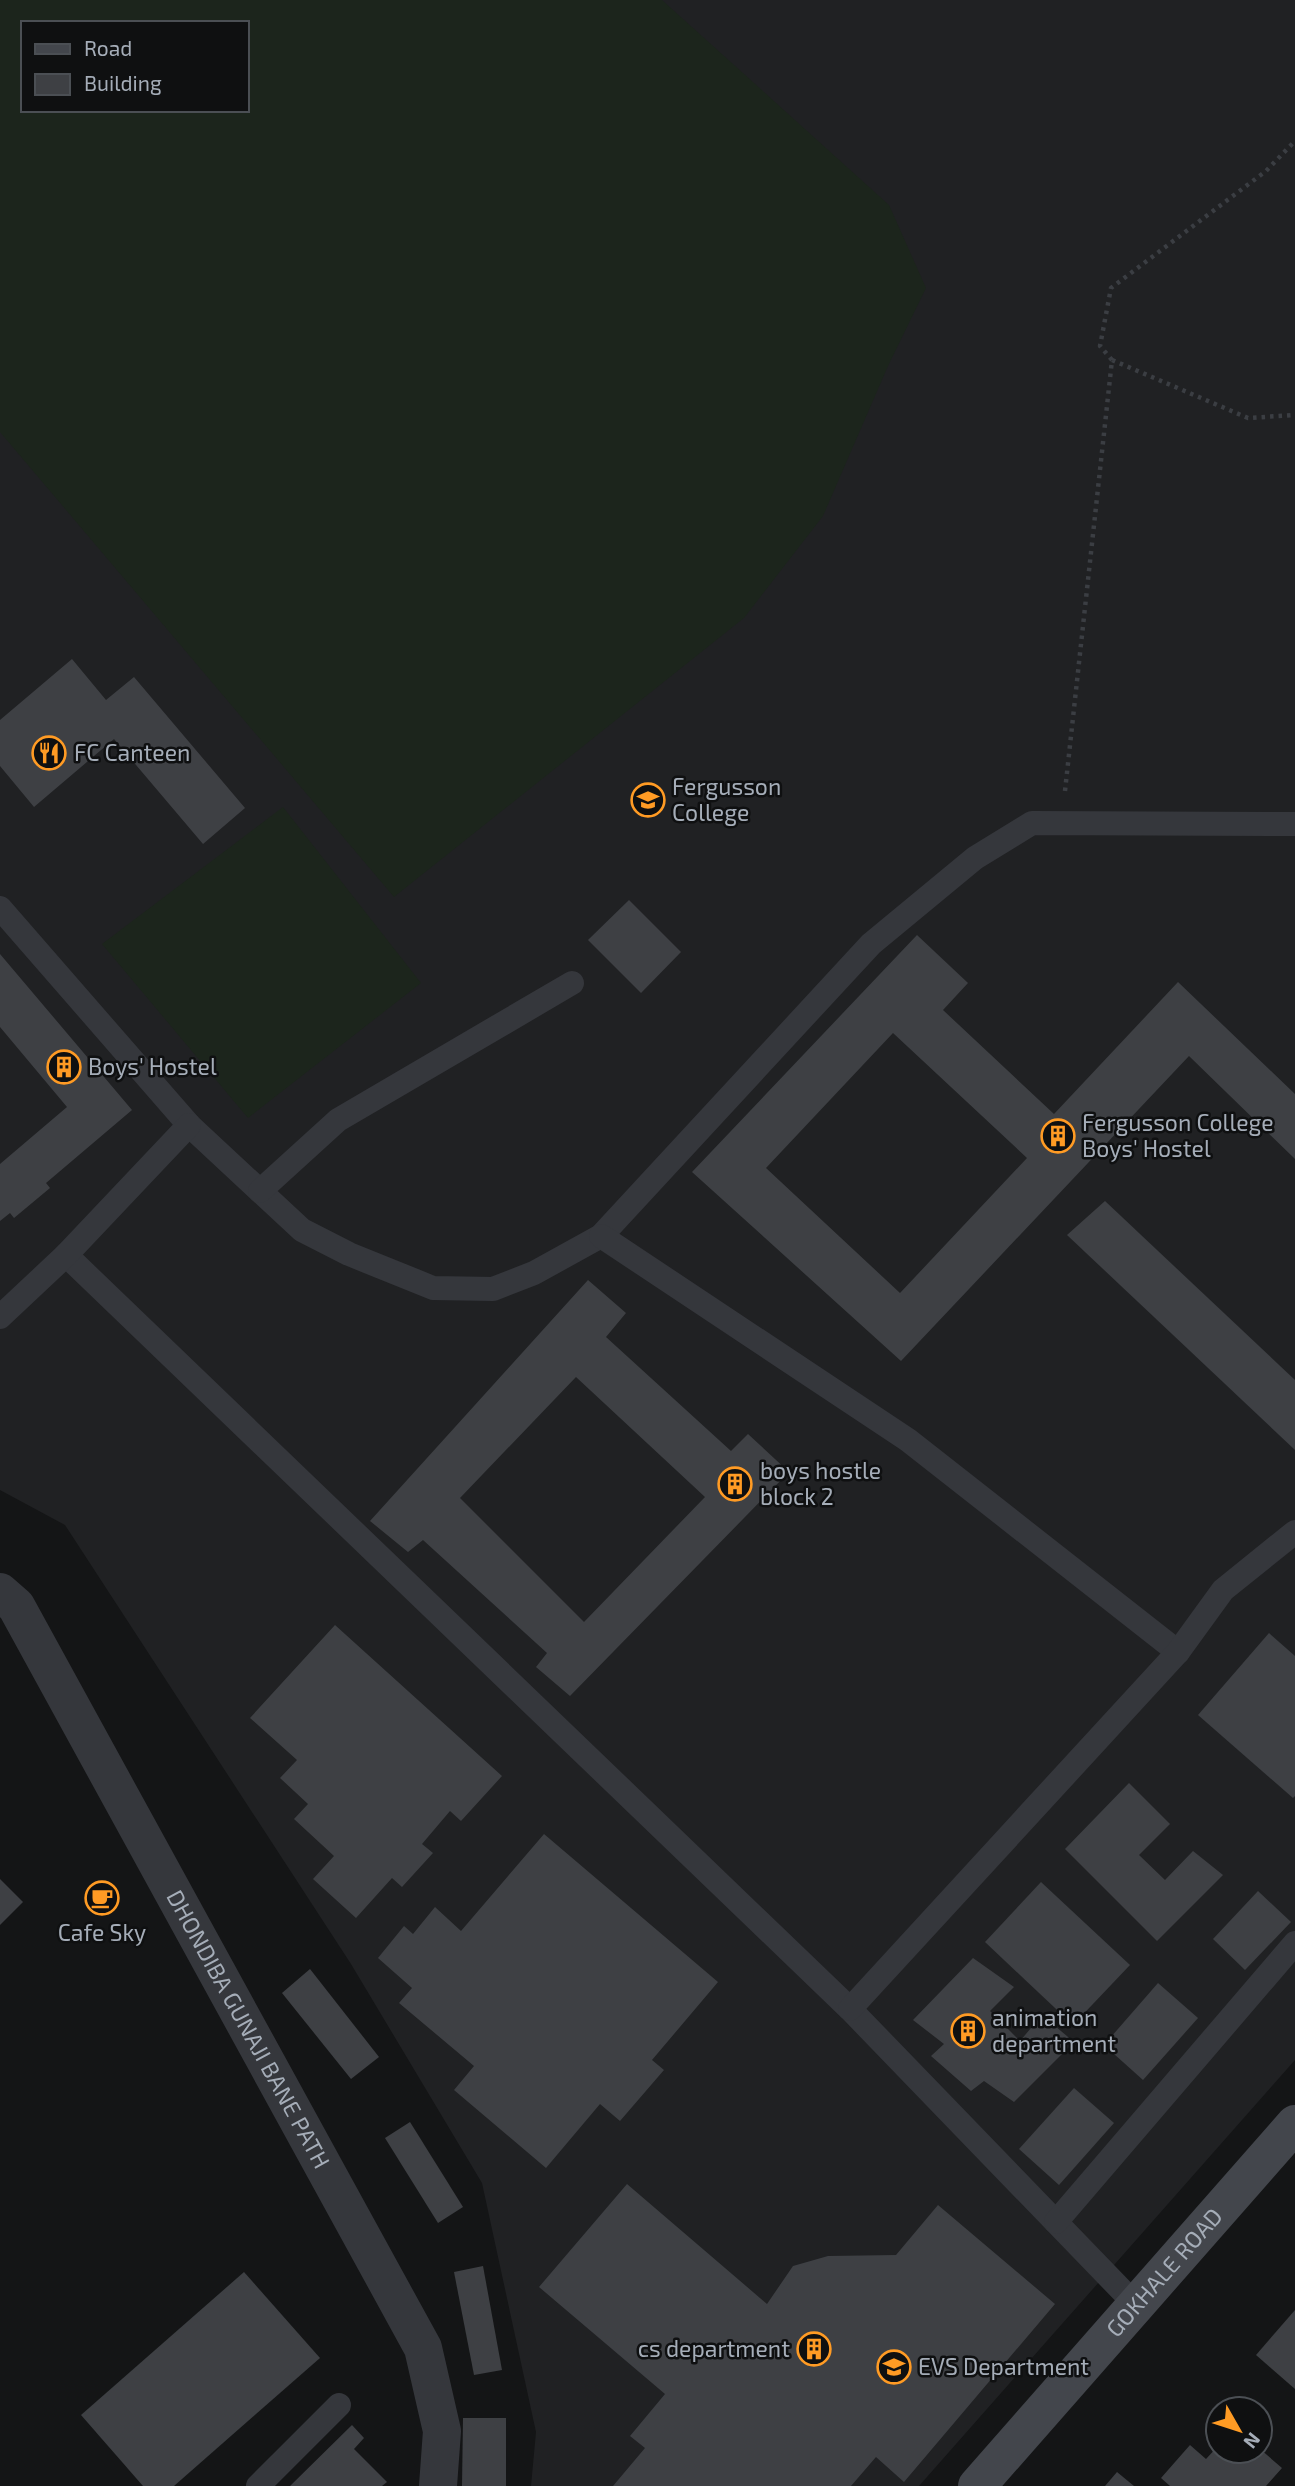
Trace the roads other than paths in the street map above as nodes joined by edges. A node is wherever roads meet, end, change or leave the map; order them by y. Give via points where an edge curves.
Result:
1 (1295, 824) edge
2 (0, 908) edge
3 (572, 983) dead end
4 (189, 1125) junction
5 (260, 1191) junction
6 (601, 1236) junction
7 (66, 1255) junction
8 (0, 1317) edge
9 (1295, 1532) edge
10 (0, 1592) edge
11 (1178, 1652) junction
12 (1295, 1943) edge
13 (850, 2009) junction
14 (1295, 2124) edge
15 (1056, 2222) junction
16 (1136, 2305) junction
17 (339, 2406) dead end
18 (258, 2486) edge
19 (438, 2486) edge
20 (977, 2486) edge

1 - 6 lane via 1032,823 975,858 872,944
2 - 4 lane
3 - 5 lane via 338,1120
4 - 5 lane
4 - 7 lane
5 - 6 lane via 302,1230 433,1288 493,1289 534,1273
6 - 11 lane via 908,1440
7 - 8 lane
7 - 13 lane
9 - 11 lane via 1223,1590
10 - 19 street, DHONDIBA GUNAJI BANE PATH via 16,1606 423,2348 442,2431
11 - 13 lane
12 - 15 lane
13 - 15 lane
14 - 16 street, GOKHALE ROAD
15 - 16 lane
16 - 20 street, GOKHALE ROAD
17 - 18 lane

